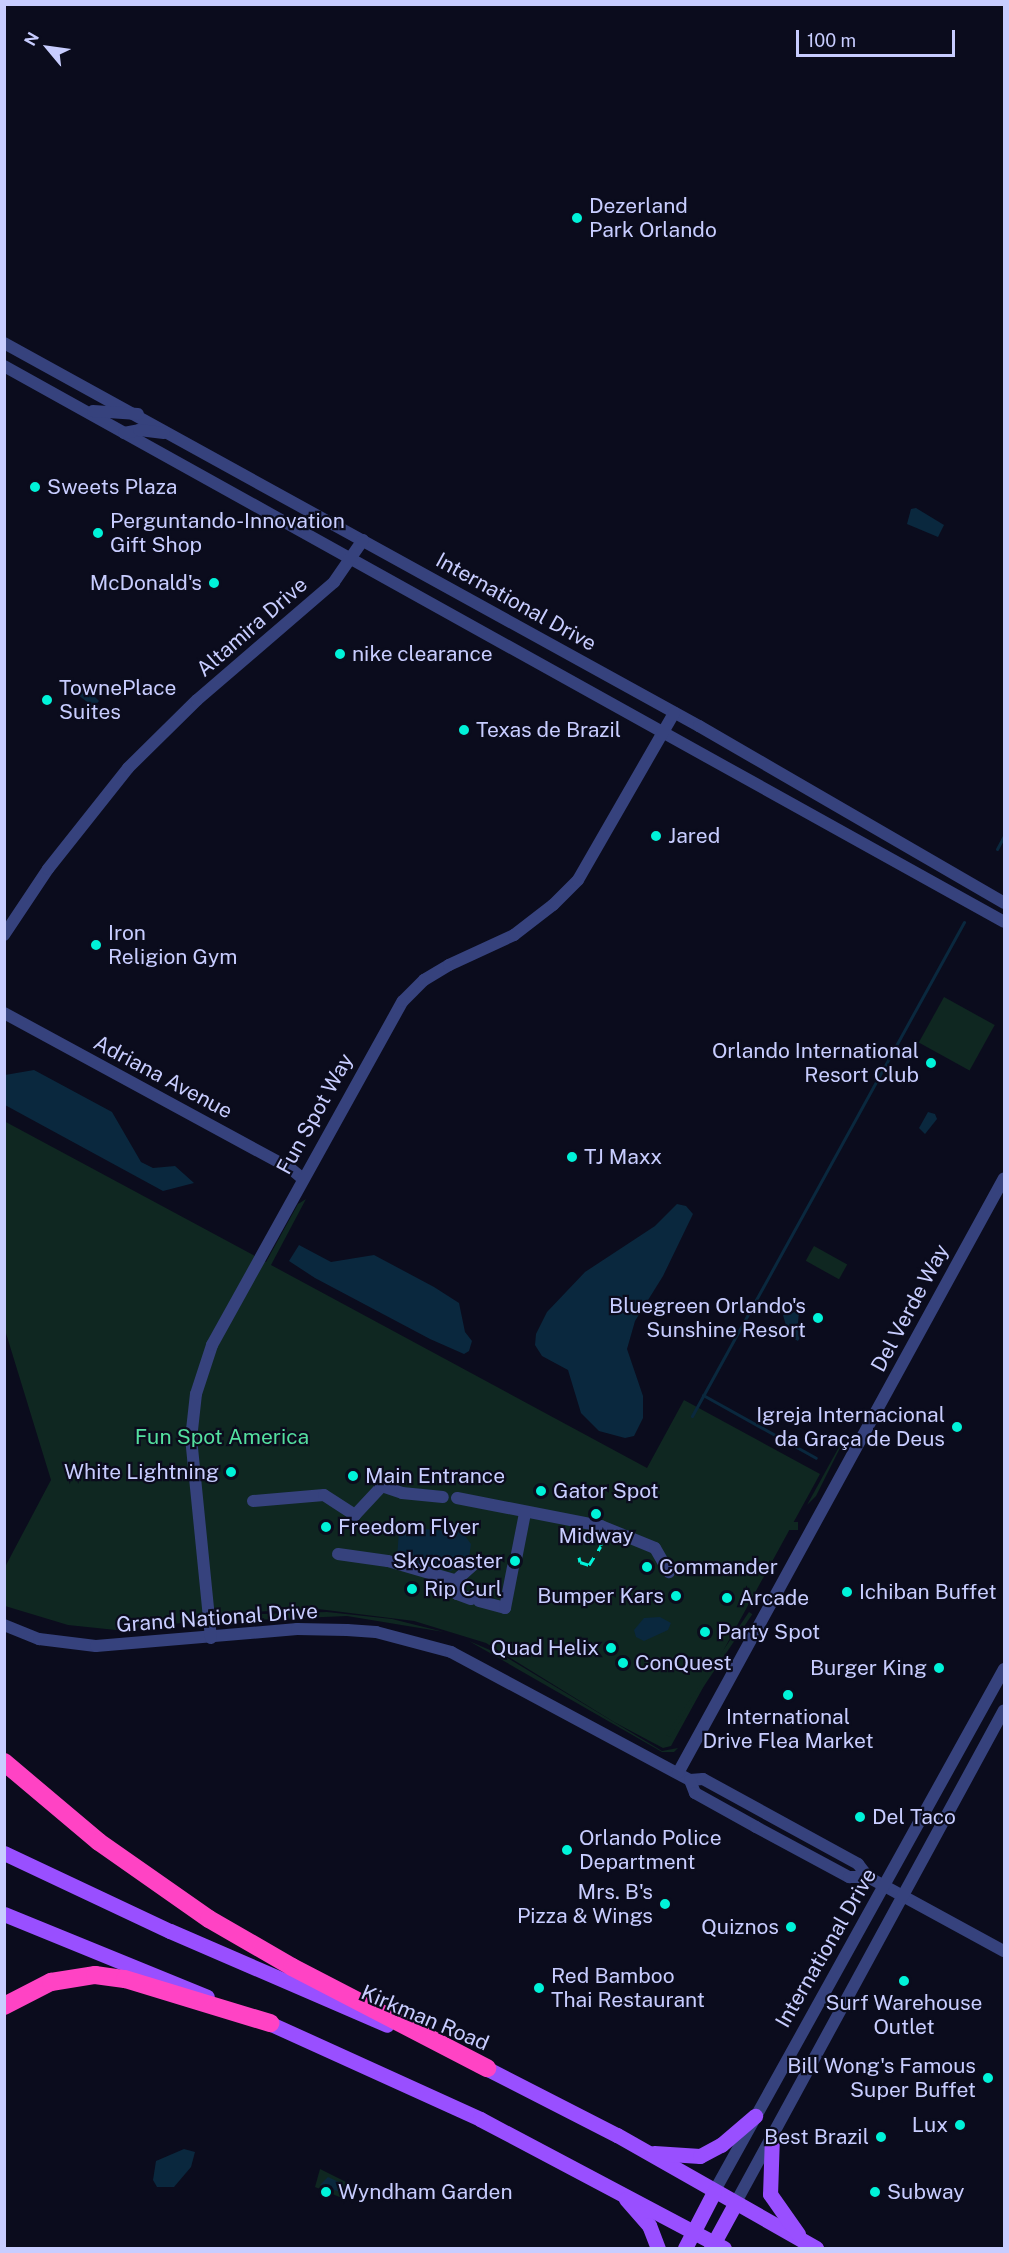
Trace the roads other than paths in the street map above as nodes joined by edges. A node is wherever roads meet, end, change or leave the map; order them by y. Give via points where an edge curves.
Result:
1 (4, 343) edge
2 (4, 366) edge
3 (81, 408) junction
4 (138, 414) junction
5 (124, 433) junction
6 (177, 436) junction
7 (363, 540) junction
8 (352, 560) junction
9 (674, 713) junction
10 (662, 733) junction
11 (1005, 903) edge
12 (1005, 922) edge
13 (4, 934) edge
14 (4, 1013) edge
15 (302, 1178) junction
16 (1005, 1178) edge
17 (443, 1497) dead end
18 (457, 1498) dead end
19 (253, 1501) dead end
20 (525, 1512) junction
21 (338, 1554) dead end
22 (476, 1562) dead end
23 (669, 1572) dead end
24 (454, 1580) junction
25 (4, 1625) edge
26 (211, 1638) junction
27 (1005, 1669) edge
28 (994, 1687) junction
29 (1005, 1710) edge
30 (994, 1729) junction
31 (4, 1762) edge
32 (678, 1773) junction
33 (4, 1853) edge
34 (885, 1887) junction
35 (902, 1896) junction
36 (4, 1914) edge
37 (1005, 1951) edge
38 (4, 2006) edge
39 (270, 2023) junction
40 (487, 2068) junction
41 (755, 2116) junction
42 (772, 2135) junction
43 (645, 2152) junction
44 (620, 2192) junction
45 (714, 2192) junction
46 (735, 2204) junction
47 (693, 2232) junction
48 (811, 2246) edge
49 (716, 2247) edge
50 (658, 2248) edge
51 (685, 2248) edge

1 - 4 street, International Drive
2 - 3 street, International Drive
3 - 4 street via 107,415
3 - 5 street, International Drive
4 - 6 street, International Drive
5 - 6 street via 154,430
5 - 8 street, International Drive
6 - 7 street, International Drive
7 - 8 street, Altamira Drive
7 - 9 street, International Drive
8 - 10 street, International Drive
8 - 13 street, Altamira Drive via 334,582 197,700 128,768 48,868
9 - 10 street, Fun Spot Way
9 - 11 street, International Drive
10 - 12 street, International Drive
10 - 15 street, Fun Spot Way via 578,880 554,905 514,935 439,971 403,1001
14 - 15 street, Adriana Avenue
15 - 26 street, Fun Spot Way via 212,1345 196,1394 192,1462
16 - 32 street, Del Verde Way
17 - 19 street via 402,1493 382,1486 356,1515 324,1495
18 - 20 street
20 - 23 street via 591,1523 655,1548
20 - 24 street via 505,1608 456,1594
21 - 24 street via 388,1561
22 - 24 street
25 - 26 street, Grand National Drive via 39,1639 96,1646
26 - 32 street, Grand National Drive via 297,1629 347,1630 375,1632 451,1652
27 - 28 street, International Drive
28 - 30 street
28 - 34 street, International Drive
29 - 30 street, International Drive
30 - 35 street, International Drive
31 - 40 highway via 115,1853 209,1918 292,1967
32 - 34 street, Grand National Drive via 690,1780 694,1793 849,1877 868,1877
33 - 40 main road, Kirkman Road via 170,1932
34 - 35 street, Grand National Drive
34 - 41 street, International Drive
35 - 37 street, Grand National Drive
35 - 42 street, International Drive
36 - 39 main road
38 - 39 highway via 51,1982 95,1975 125,1979
39 - 44 main road via 455,2107
40 - 43 main road, Kirkman Road
41 - 43 main road via 721,2145 700,2156
41 - 45 street, International Drive
42 - 46 street, International Drive
42 - 48 main road via 770,2194 780,2213
43 - 45 main road, Kirkman Road
44 - 47 main road
44 - 50 main road via 649,2225
45 - 46 main road, Kirkman Road
45 - 47 main road, International Drive
46 - 48 main road, Kirkman Road
46 - 49 main road, International Drive
47 - 49 main road
47 - 51 main road, International Drive

